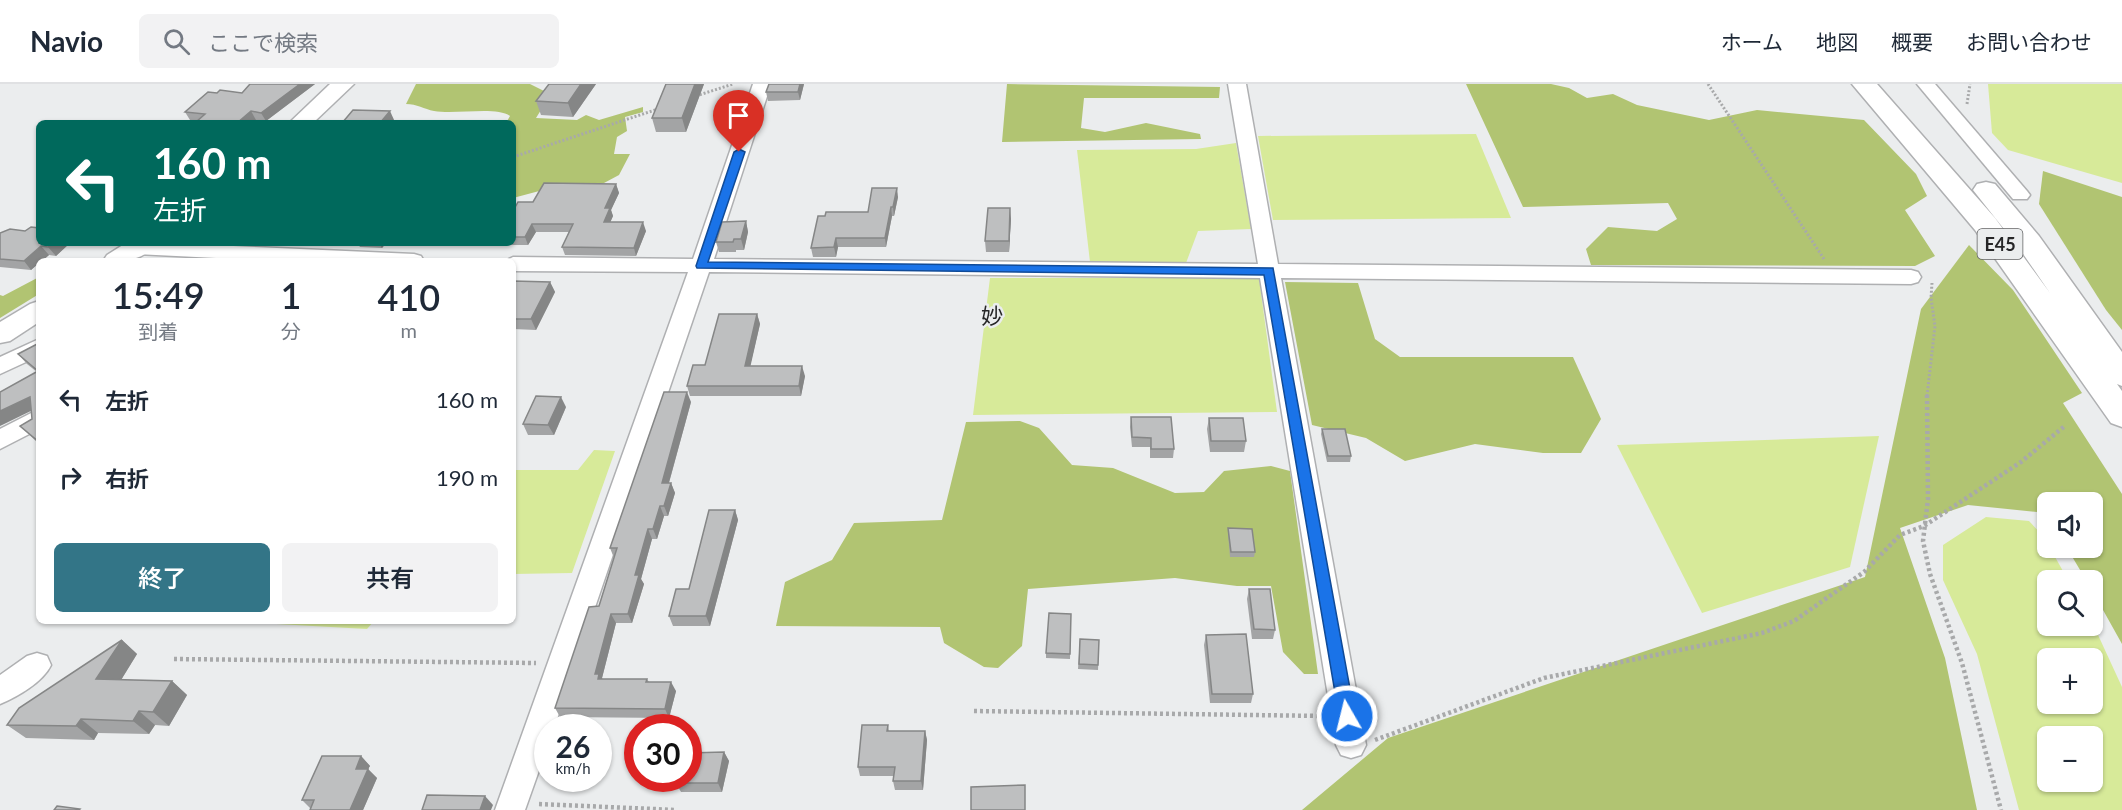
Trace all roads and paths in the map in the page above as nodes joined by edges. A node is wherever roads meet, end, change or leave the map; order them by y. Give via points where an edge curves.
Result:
1 (343, 84) edge
2 (733, 84) edge
3 (762, 84) edge
4 (1237, 84) edge
5 (1708, 84) edge
6 (1864, 84) edge
7 (1894, 84) edge
8 (1926, 84) edge
9 (689, 99) edge
10 (667, 106) edge
11 (303, 120) edge
12 (516, 156) edge
13 (2020, 195) dead end
14 (132, 251) edge
15 (256, 258) edge
16 (516, 264) edge
17 (701, 266) junction
18 (1269, 271) junction
19 (1836, 277) junction
20 (1911, 277) joint
21 (36, 312) edge
22 (0, 334) edge
23 (36, 348) edge
24 (0, 366) edge
25 (2122, 375) edge
26 (2122, 415) edge
27 (36, 420) edge
28 (2066, 424) dead end
29 (0, 440) edge
30 (1924, 526) junction
31 (174, 659) dead end
32 (559, 663) junction
33 (37, 665) dead end
34 (0, 691) edge
35 (974, 711) dead end
36 (1347, 716) junction
37 (1351, 745) joint
38 (511, 807) edge
39 (676, 810) edge
40 (2001, 810) edge

1 - 11 main road
2 - 9 path
3 - 17 street
4 - 18 street
5 - 19 path
6 - 26 highway, E45 via 1985,224
7 - 25 highway, E45 via 2029,242
8 - 13 street
10 - 12 path
14 - 15 street
16 - 17 street
17 - 18 street
17 - 32 street
18 - 19 street
18 - 36 street
19 - 20 street
20 - 30 path via 1932,279 1930,298 1935,326 1927,383 1928,499
21 - 22 main road
23 - 24 street
27 - 29 street
28 - 30 path via 2021,462
30 - 37 path via 1900,535 1864,572 1794,621 1762,633 1544,678 1380,739
30 - 40 path via 1930,574 1962,663
31 - 32 path
32 - 38 street
33 - 34 street
35 - 36 path
36 - 37 street
38 - 39 path

